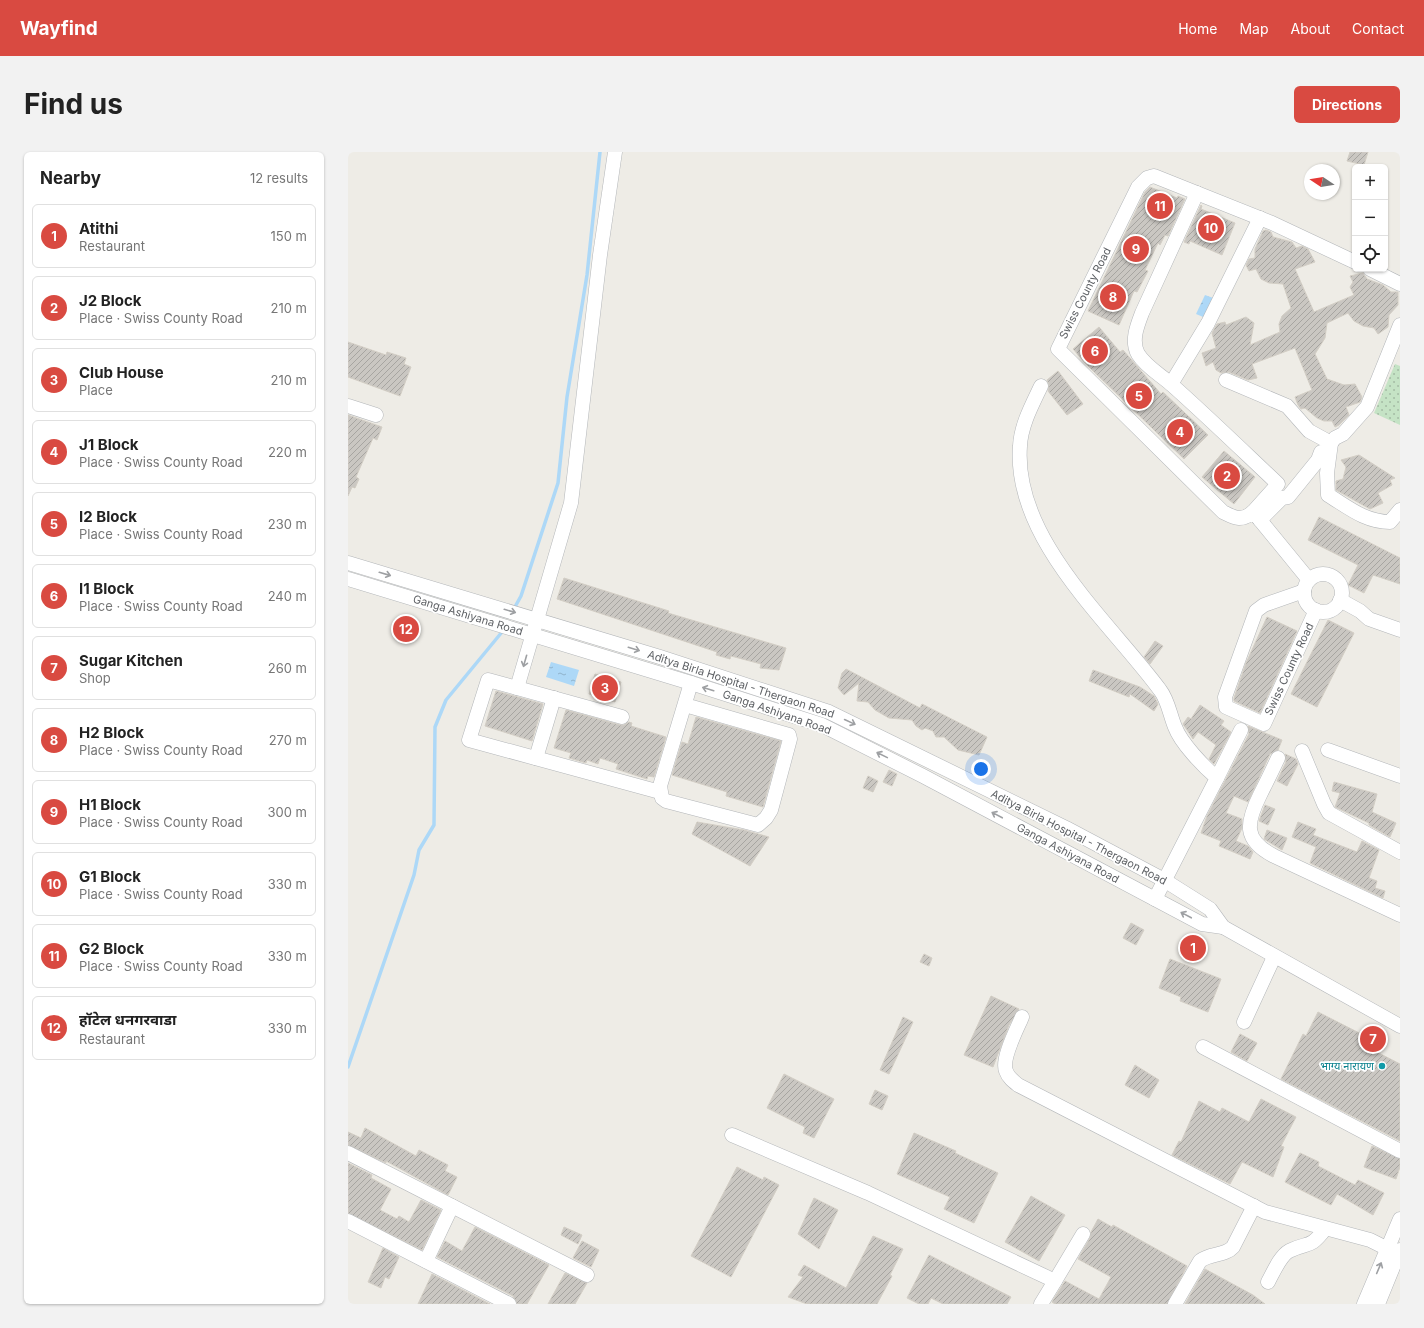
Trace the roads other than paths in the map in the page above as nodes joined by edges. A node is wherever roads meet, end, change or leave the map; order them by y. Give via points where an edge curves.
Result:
1 (615, 152) edge
2 (1197, 193) junction
3 (1260, 218) junction
4 (1352, 261) edge
5 (1376, 272) edge
6 (1400, 284) edge
7 (1400, 325) edge
8 (1226, 380) dead end
9 (1171, 384) junction
10 (1041, 386) dead end
11 (348, 406) edge
12 (376, 415) dead end
13 (1326, 448) junction
14 (1400, 510) edge
15 (1256, 516) junction
16 (348, 563) edge
17 (348, 579) edge
18 (1306, 585) junction
19 (1340, 600) junction
20 (1316, 610) junction
21 (1364, 615) junction
22 (537, 619) junction
23 (1400, 621) edge
24 (1400, 630) edge
25 (532, 634) junction
26 (692, 683) junction
27 (517, 688) junction
28 (554, 698) junction
29 (685, 704) junction
30 (622, 717) dead end
31 (1242, 730) dead end
32 (1328, 750) dead end
33 (1302, 751) dead end
34 (536, 758) junction
35 (1278, 758) dead end
36 (1400, 776) edge
37 (1217, 778) junction
38 (660, 792) junction
39 (1400, 852) edge
40 (1164, 880) junction
41 (1155, 899) junction
42 (1400, 914) edge
43 (1223, 927) junction
44 (1274, 957) junction
45 (1022, 1017) dead end
46 (1244, 1022) dead end
47 (1400, 1026) edge
48 (1203, 1047) dead end
49 (732, 1135) dead end
50 (1400, 1151) edge
51 (348, 1153) edge
52 (452, 1206) junction
53 (1254, 1206) junction
54 (1400, 1219) edge
55 (348, 1221) edge
56 (1325, 1229) junction
57 (1083, 1234) dead end
58 (1395, 1251) edge
59 (426, 1261) junction
60 (587, 1275) dead end
61 (1055, 1281) junction
62 (1268, 1282) dead end
63 (509, 1304) edge
64 (1041, 1304) edge
65 (1175, 1304) edge
66 (1364, 1304) edge
67 (1378, 1304) edge

1 - 22 street via 600,255 571,503
2 - 3 street, Swiss County Road
2 - 9 street, Swiss County Road via 1135,332 1138,353
2 - 15 street, Swiss County Road via 1154,176 1142,182 1058,349 1223,512 1238,519
3 - 4 street, Swiss County Road
3 - 9 street via 1208,323
5 - 6 street
7 - 13 street, Swiss County Road via 1367,407 1343,434
8 - 13 street via 1287,406
9 - 15 street, Swiss County Road via 1278,484
10 - 37 street via 1027,416 1020,444 1020,472 1029,507 1048,545 1072,581 1161,691 1175,728 1198,760
11 - 12 street
13 - 14 street via 1328,494 1360,515 1381,522 1390,522
13 - 15 street, Swiss County Road via 1288,497 1282,498
15 - 18 street, Swiss County Road
16 -> 22 street, Aditya Birla Hospital - Thergaon Road
17 - 25 street, Ganga Ashiyana Road
18 - 19 street, Swiss County Road via 1320,574 1333,576 1340,586
18 - 20 street, Swiss County Road via 1306,603
18 - 20 street, Swiss County Road via 1256,611 1225,697 1226,707 1264,724
19 - 20 street, Swiss County Road via 1333,609
19 - 21 street
21 - 23 street via 1371,611
21 - 24 street
22 - 25 street
22 -> 40 street, Aditya Birla Hospital - Thergaon Road via 830,712 1066,828
25 - 26 street, Ganga Ashiyana Road
25 -> 27 street
26 - 29 street
41 -> 26 street, Ganga Ashiyana Road via 822,725
27 - 28 street
27 - 34 street via 488,680 469,740
28 - 30 street
28 - 34 street
29 - 38 street
29 - 38 street via 789,735 790,740 771,810 758,825 666,802
31 - 37 street
32 - 36 street
33 - 39 street via 1329,813
34 - 38 street
35 - 42 street via 1251,814 1250,832 1256,842 1266,852
37 - 40 street
40 - 41 street
40 - 43 street, Aditya Birla Hospital - Thergaon Road via 1210,909
43 -> 41 street, Ganga Ashiyana Road via 1202,924
43 - 44 street, Aditya Birla Hospital - Thergaon Road
44 - 46 street
44 - 47 street, Aditya Birla Hospital - Thergaon Road
45 - 53 street via 1005,1059 1005,1069 1018,1085
48 - 50 street
49 - 61 street via 860,1190
51 - 52 street
52 - 59 street
52 - 60 street
53 - 56 street via 1265,1212
53 - 65 street via 1234,1247 1229,1251 1206,1256 1200,1261
54 - 58 street
55 - 59 street
56 - 58 street via 1360,1237
56 - 62 street via 1312,1244 1283,1256
57 - 61 street
66 -> 58 street
58 - 67 street
59 - 63 street
61 - 64 street

